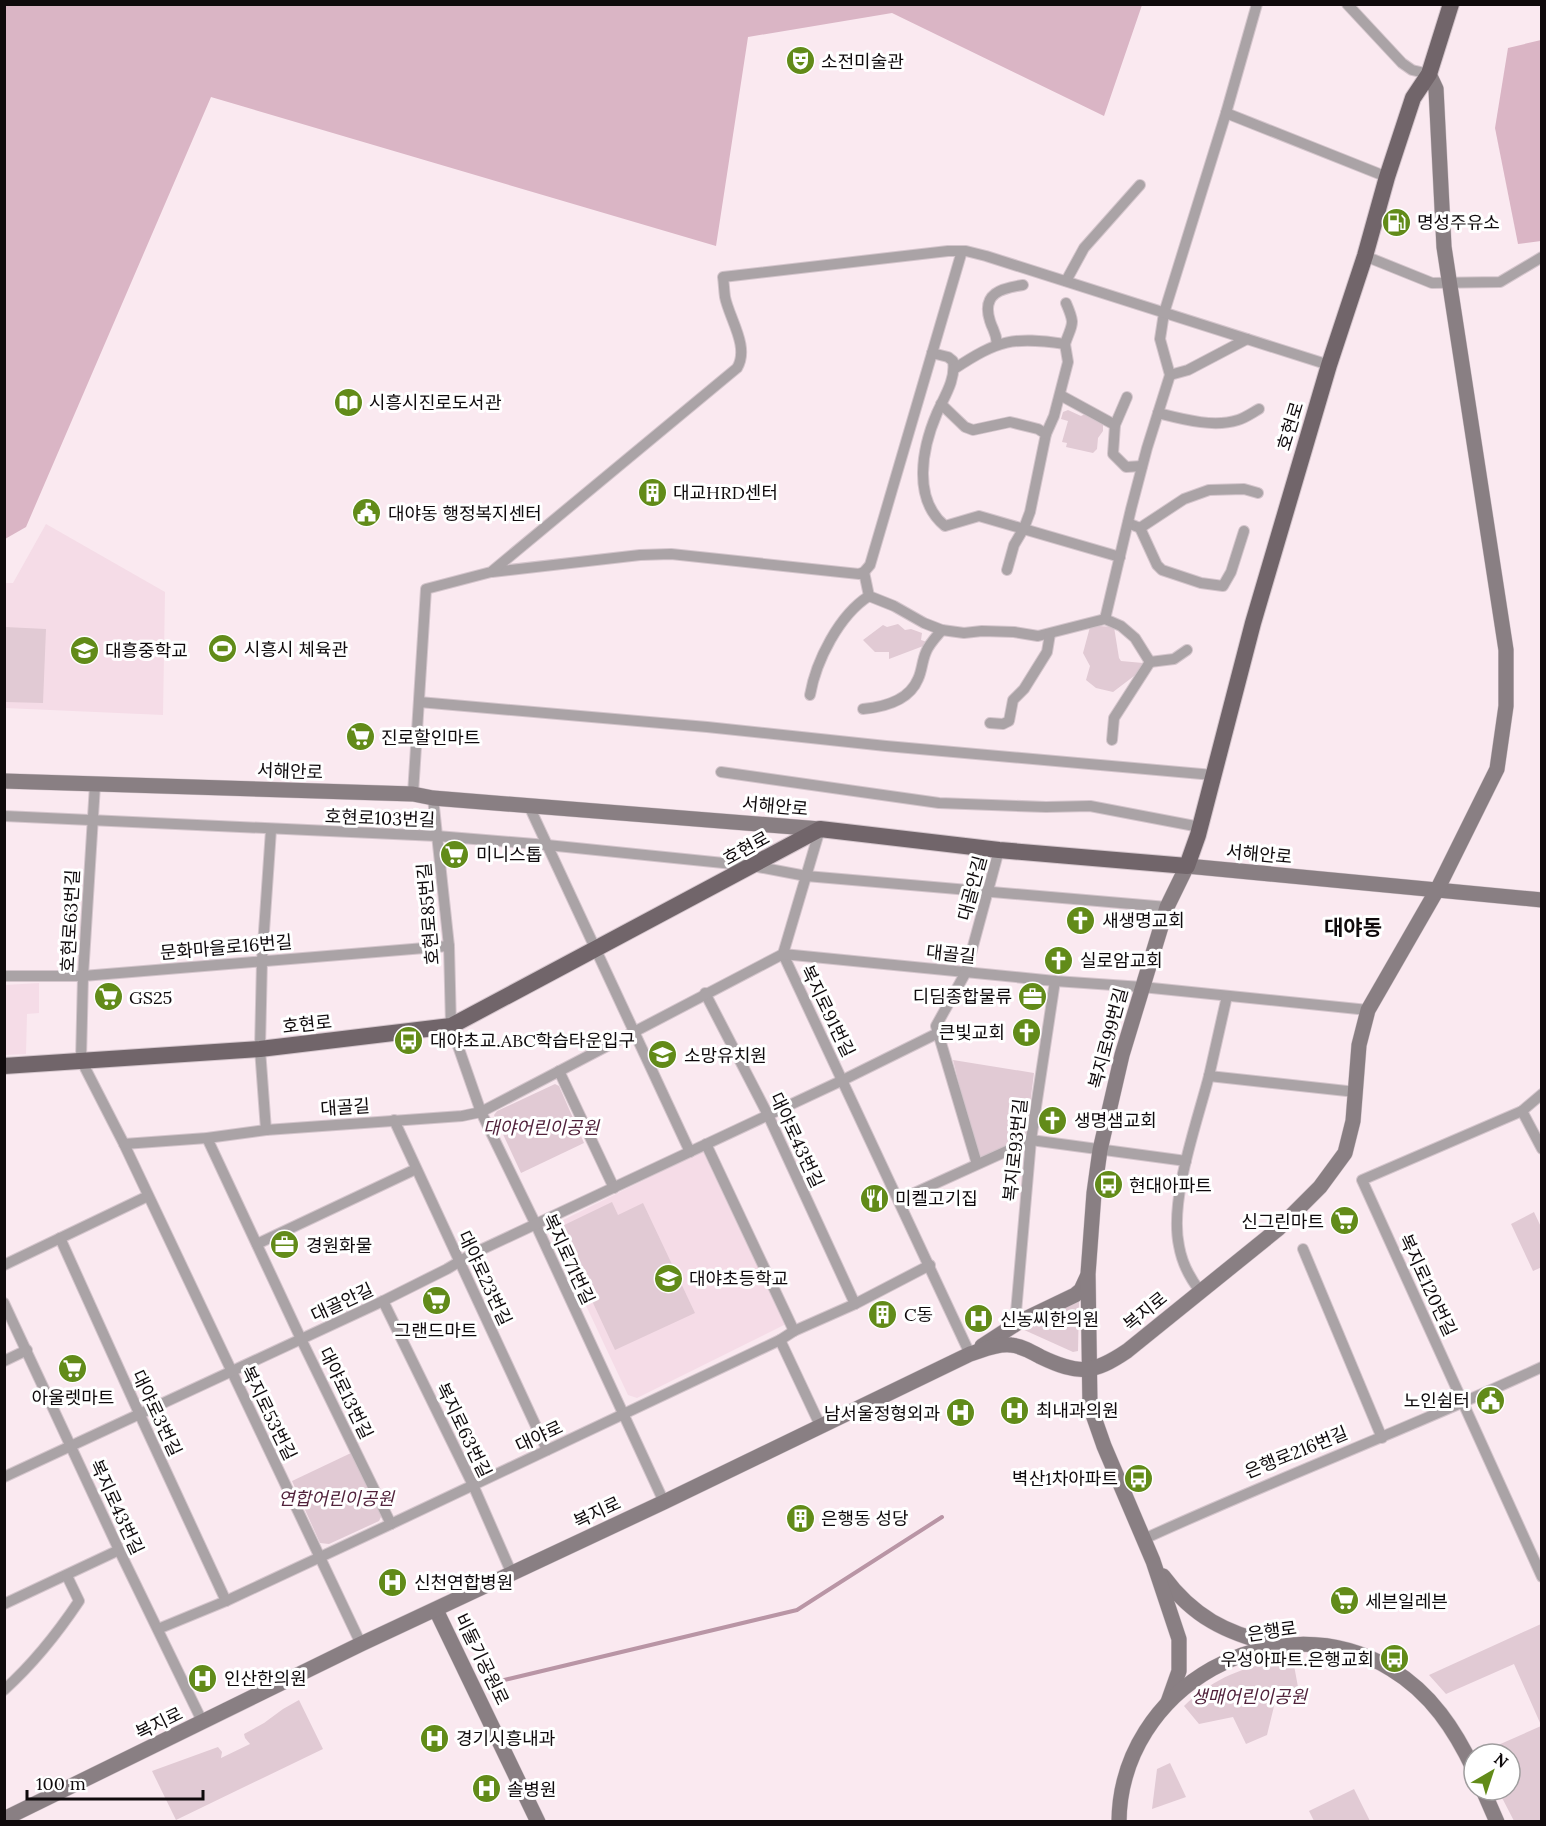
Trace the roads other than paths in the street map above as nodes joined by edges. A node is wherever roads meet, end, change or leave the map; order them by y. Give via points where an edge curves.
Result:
1 (1257, 4) edge
2 (1347, 4) edge
3 (1451, 4) edge
4 (1429, 74) junction
5 (1226, 113) junction
6 (1387, 177) junction
7 (1140, 185) dead end
8 (962, 251) junction
9 (1365, 256) junction
10 (1542, 258) edge
11 (1066, 281) junction
12 (1449, 282) junction
13 (1023, 285) dead end
14 (1066, 303) dead end
15 (1164, 313) junction
16 (1247, 339) junction
17 (997, 344) junction
18 (1065, 344) junction
19 (932, 353) junction
20 (1329, 365) junction
21 (954, 369) junction
22 (1170, 375) junction
23 (1060, 395) junction
24 (1127, 397) dead end
25 (941, 404) junction
26 (1259, 410) dead end
27 (1158, 413) junction
28 (1115, 425) junction
29 (1046, 434) junction
30 (1142, 466) junction
31 (1258, 493) dead end
32 (1128, 523) junction
33 (1024, 528) junction
34 (1140, 528) junction
35 (1244, 531) dead end
36 (1120, 557) junction
37 (1007, 570) dead end
38 (491, 572) junction
39 (864, 572) junction
40 (869, 596) junction
41 (1105, 620) junction
42 (942, 630) junction
43 (1050, 634) junction
44 (1187, 650) dead end
45 (1150, 662) junction
46 (810, 695) dead end
47 (419, 702) junction
48 (863, 709) dead end
49 (990, 723) dead end
50 (1112, 740) dead end
51 (721, 772) dead end
52 (1213, 776) junction
53 (4, 781) edge
54 (95, 785) junction
55 (413, 794) junction
56 (433, 798) junction
57 (529, 806) junction
58 (4, 816) edge
59 (92, 821) junction
60 (1200, 827) junction
61 (820, 829) junction
62 (271, 830) junction
63 (437, 836) junction
64 (547, 845) junction
65 (999, 850) junction
66 (1187, 866) junction
67 (753, 867) junction
68 (806, 876) junction
69 (1437, 890) junction
70 (988, 891) junction
71 (1542, 900) edge
72 (1167, 907) junction
73 (449, 946) junction
74 (595, 950) junction
75 (783, 954) junction
76 (262, 960) junction
77 (966, 972) junction
78 (4, 976) edge
79 (83, 976) junction
80 (1056, 981) junction
81 (1142, 987) junction
82 (705, 993) junction
83 (1227, 996) junction
84 (1368, 1010) junction
85 (451, 1026) junction
86 (634, 1032) junction
87 (938, 1033) junction
88 (260, 1049) junction
89 (81, 1060) junction
90 (4, 1066) edge
91 (560, 1071) junction
92 (1209, 1076) junction
93 (843, 1080) junction
94 (1356, 1092) junction
95 (1542, 1094) edge
96 (1522, 1111) junction
97 (481, 1112) junction
98 (768, 1115) junction
99 (394, 1120) junction
100 (266, 1130) junction
101 (207, 1138) junction
102 (1031, 1140) junction
103 (124, 1144) junction
104 (706, 1144) junction
105 (1542, 1149) edge
106 (1100, 1150) junction
107 (690, 1152) junction
108 (1186, 1161) junction
109 (977, 1164) junction
110 (416, 1169) junction
111 (615, 1188) junction
112 (148, 1196) junction
113 (899, 1200) junction
114 (536, 1225) junction
115 (60, 1238) junction
116 (257, 1244) junction
117 (1303, 1249) dead end
118 (459, 1261) junction
119 (4, 1265) edge
120 (930, 1265) junction
121 (1088, 1274) junction
122 (1200, 1291) junction
123 (383, 1301) junction
124 (4, 1303) edge
125 (855, 1304) junction
126 (1015, 1324) junction
127 (794, 1330) junction
128 (301, 1339) junction
129 (780, 1340) junction
130 (27, 1350) junction
131 (970, 1354) junction
132 (4, 1360) edge
133 (1542, 1367) edge
134 (1088, 1370) junction
135 (230, 1371) junction
136 (1464, 1403) junction
137 (139, 1413) junction
138 (623, 1414) junction
139 (820, 1425) junction
140 (1382, 1438) junction
141 (70, 1446) junction
142 (547, 1450) junction
143 (4, 1477) edge
144 (473, 1485) junction
145 (664, 1502) junction
146 (392, 1524) junction
147 (1144, 1539) junction
148 (118, 1550) junction
149 (318, 1557) junction
150 (1153, 1561) junction
151 (512, 1574) junction
152 (67, 1575) junction
153 (1542, 1576) edge
154 (226, 1601) junction
155 (4, 1604) edge
156 (436, 1611) junction
157 (158, 1629) junction
158 (361, 1644) junction
159 (1281, 1646) junction
160 (4, 1690) edge
161 (1168, 1702) junction
162 (203, 1724) junction
163 (1462, 1744) edge
164 (1488, 1802) edge
165 (4, 1819) edge
166 (538, 1821) edge
167 (1119, 1821) edge
168 (1497, 1821) edge

1 - 5 street
2 - 4 street via 1402,63
3 - 4 main road, 호현로
4 - 6 main road, 호현로 via 1413,98
4 - 12 street, 복지로 via 1436,89
5 - 6 street
5 - 15 street
6 - 9 main road, 호현로
7 - 11 street via 1084,248
8 - 11 street
8 - 19 street
8 - 38 street via 723,277 725,297 740,343 738,368
9 - 12 street via 1432,283
9 - 20 main road, 호현로
10 - 12 street via 1500,282
11 - 15 street
12 - 69 street, 복지로 via 1506,650 1506,706 1497,769
13 - 17 street via 1007,287 992,296 990,321
14 - 18 street via 1073,320
15 - 16 street
15 - 22 street via 1160,339
16 - 20 street
16 - 22 street via 1188,370
17 - 18 street via 1041,340
17 - 21 street
18 - 23 street via 1068,362
19 - 21 street via 948,357
19 - 39 street via 870,565
20 - 52 main road, 호현로 via 1255,613
21 - 25 street
22 - 27 street
23 - 28 street
23 - 29 street
24 - 28 street
25 - 29 street via 973,430 1010,422
25 - 33 street via 922,470 925,495 935,517 945,526 979,516
26 - 27 street via 1218,423
27 - 30 street
28 - 30 street via 1113,454 1126,467
29 - 33 street
30 - 32 street
31 - 34 street via 1244,489 1209,490 1184,499
32 - 34 street
32 - 36 street
33 - 36 street
33 - 37 street
34 - 35 street via 1162,570 1223,586
36 - 41 street
38 - 39 street via 671,554
38 - 47 street via 426,590
39 - 40 street
40 - 42 street
40 - 46 street via 855,605 830,642 813,675
41 - 43 street
41 - 45 street via 1121,626 1135,638
42 - 43 street
42 - 48 street via 926,650 914,687 896,702
43 - 49 street via 1047,652 1013,700 1009,721
44 - 45 street via 1174,659
45 - 50 street via 1114,718
47 - 52 street
47 - 55 street
51 - 60 street via 939,802 1090,806
52 - 60 main road, 호현로
53 - 54 street, 서해안로
54 - 55 street, 서해안로
54 - 59 street, 호현로63번길
55 - 56 street, 서해안로
56 - 57 street, 서해안로
56 - 63 street, 호현로85번길
57 - 61 street, 서해안로
57 - 64 street
58 - 59 street, 호현로103번길
59 - 62 street, 호현로103번길
59 - 79 street, 호현로63번길
60 - 66 main road, 호현로
61 - 65 main road, 서해안로
61 - 67 main road, 호현로
61 - 68 street, 복지로91번길
62 - 63 street, 호현로103번길
62 - 76 street
63 - 64 street, 호현로103번길
63 - 73 street, 호현로85번길
64 - 67 street, 호현로103번길
64 - 74 street
65 - 66 main road, 서해안로
65 - 70 street, 대골안길
66 - 69 street, 서해안로
66 - 72 street, 복지로99번길
67 - 68 street, 호현로103번길
67 - 74 main road, 호현로
68 - 70 street, 호현로103번길
68 - 75 street, 복지로91번길
69 - 71 street, 서해안로
69 - 84 street, 복지로
70 - 72 street, 호현로103번길
70 - 77 street, 대골안길
72 - 81 street, 복지로99번길
73 - 76 street, 문화마을로16번길
73 - 85 street, 호현로85번길
74 - 85 main road, 호현로
74 - 86 street
75 - 77 street, 대골길
75 - 82 street, 대골길
75 - 93 street, 복지로91번길
76 - 79 street, 문화마을로16번길
76 - 88 street
77 - 80 street, 대골길
77 - 87 street, 대골안길 via 936,1026
78 - 79 street, 문화마을로16번길
79 - 89 street, 호현로63번길
80 - 81 street, 대골길
80 - 102 street, 복지로93번길
81 - 83 street, 대골길
81 - 106 street, 복지로99번길
82 - 86 street, 대골길
82 - 98 street, 대야로43번길
83 - 84 street, 대골길
83 - 92 street
84 - 94 street, 복지로 via 1359,1045
85 - 88 main road, 호현로
85 - 97 street, 복지로71번길
86 - 91 street, 대골길
86 - 107 street
87 - 93 street, 대골안길
87 - 109 street
88 - 89 main road, 호현로
88 - 100 street
89 - 90 main road, 호현로
89 - 103 street, 복지로53번길
91 - 97 street, 대골길
91 - 111 street
92 - 94 street
92 - 108 street
93 - 98 street, 대골안길
93 - 113 street, 복지로91번길
94 - 122 street, 복지로 via 1345,1153 1320,1187 1278,1229
95 - 96 street
96 - 105 street
96 - 136 street, 복지로120번길 via 1362,1180
97 - 99 street, 대골길
97 - 114 street, 복지로71번길
98 - 104 street, 대골안길
98 - 125 street, 대야로43번길
99 - 100 street, 대골길
99 - 110 street, 대야로23번길
100 - 101 street, 대골길
101 - 103 street, 대골길
101 - 116 street, 대야로13번길
102 - 106 street
102 - 109 street
102 - 126 street, 복지로93번길
103 - 112 street, 복지로53번길
104 - 107 street, 대골안길
104 - 127 street
106 - 108 street
106 - 121 street, 복지로99번길
107 - 111 street, 대골안길
108 - 122 street via 1178,1209 1178,1245 1188,1274
109 - 113 street
110 - 116 street
110 - 118 street, 대야로23번길
111 - 114 street, 대골안길
112 - 115 street
112 - 135 street, 복지로53번길
113 - 120 street, 복지로91번길
114 - 118 street, 대골안길
114 - 138 street, 복지로71번길
115 - 119 street
115 - 137 street, 대야로3번길
116 - 128 street, 대야로13번길
117 - 140 street
118 - 123 street, 대골안길
118 - 142 street, 대야로23번길
120 - 125 street, 대야로
120 - 131 street, 복지로91번길
121 - 126 street via 1075,1295
121 - 134 street, 복지로99번길
122 - 134 street, 복지로 via 1127,1351
123 - 128 street, 대골안길
123 - 144 street, 복지로63번길
124 - 130 street, 복지로43번길
125 - 127 street, 대야로
126 - 131 street
127 - 129 street, 대야로
128 - 135 street, 대골안길
128 - 146 street, 대야로13번길
129 - 138 street, 대야로
129 - 139 street
130 - 132 street
130 - 141 street, 복지로43번길
131 - 134 street, 복지로 via 1010,1345 1067,1368
131 - 139 street, 복지로
133 - 136 street
134 - 147 street via 1090,1406
135 - 137 street, 대골안길
135 - 149 street, 복지로53번길
136 - 140 street, 은행로216번길
136 - 153 street, 복지로120번길
137 - 141 street, 대골안길
137 - 154 street, 대야로3번길
138 - 142 street, 대야로
138 - 145 street, 복지로71번길
139 - 145 street, 복지로
140 - 147 street, 은행로216번길 via 1240,1495
141 - 143 street, 대골안길
141 - 148 street, 복지로43번길
142 - 144 street, 대야로
144 - 146 street, 대야로
144 - 151 street, 복지로63번길
145 - 151 street, 복지로
146 - 149 street, 대야로
147 - 150 street
148 - 152 street
148 - 157 street, 복지로43번길
149 - 154 street, 대야로
149 - 158 street, 복지로53번길
150 - 159 street via 1172,1588 1215,1625
150 - 161 street via 1180,1646 1179,1671
151 - 156 street, 복지로
152 - 155 street
152 - 160 street via 79,1601 34,1662
154 - 157 street, 대야로
156 - 158 street, 복지로
156 - 166 street, 비둘기공원로
157 - 162 street, 복지로43번길
158 - 162 street, 복지로
159 - 161 street, 은행로 via 1218,1664
159 - 163 street, 은행로 via 1340,1649 1390,1668 1442,1714
161 - 167 street, 은행로 via 1130,1762
162 - 165 street, 복지로
164 - 168 street

